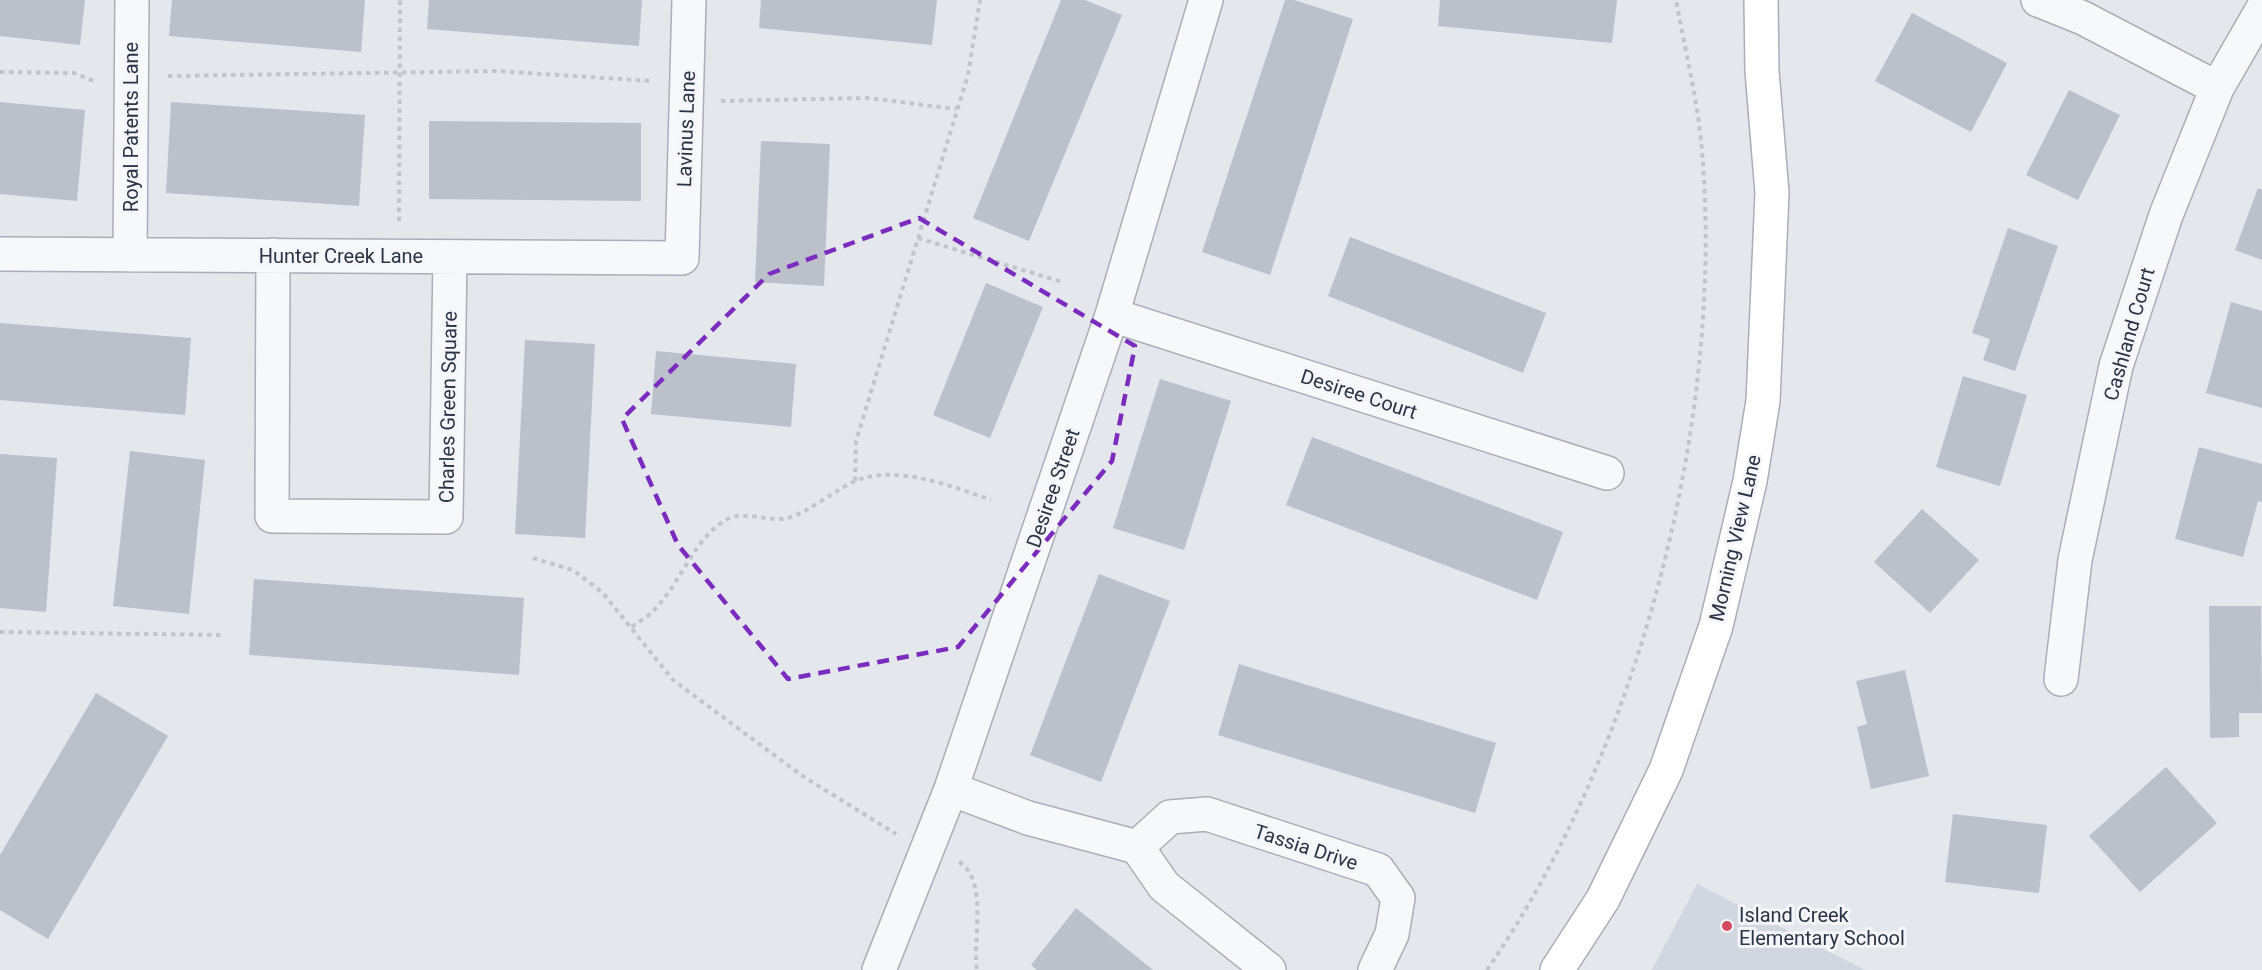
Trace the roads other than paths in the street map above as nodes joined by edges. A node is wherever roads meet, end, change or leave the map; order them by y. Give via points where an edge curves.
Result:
1 (132, 0) edge
2 (689, 0) edge
3 (1206, 0) edge
4 (1740, 0) edge
5 (1761, 0) edge
6 (2038, 0) edge
7 (2262, 10) edge
8 (1762, 71) junction
9 (2217, 88) junction
10 (0, 254) edge
11 (130, 255) junction
12 (273, 255) junction
13 (450, 257) junction
14 (682, 258) joint
15 (1112, 315) junction
16 (1607, 473) dead end
17 (2061, 679) dead end
18 (951, 789) junction
19 (1137, 847) junction
20 (879, 970) edge
21 (1269, 970) edge
22 (1375, 970) edge
23 (1557, 970) edge

1 - 11 street, Royal Patents Lane
2 - 14 street, Lavinus Lane
3 - 15 street, Desiree Street
4 - 8 street, Morning View Lane
5 - 8 street, Morning View Lane
6 - 9 street via 2083,18
7 - 9 street, Cashland Court
8 - 23 street, Morning View Lane via 1772,193 1763,401 1750,482 1716,626 1666,770 1604,899
9 - 17 street, Cashland Court via 2166,215 2116,366 2075,560
10 - 11 street, Hunter Creek Lane
11 - 12 street, Hunter Creek Lane
12 - 13 street, Hunter Creek Lane
12 - 13 street, Charles Green Square via 272,516 447,517
13 - 14 street, Hunter Creek Lane
15 - 16 street, Desiree Court
15 - 18 street, Desiree Street
18 - 19 street via 1028,819
18 - 20 street, Desiree Street
19 - 21 street via 1164,886
19 - 22 street, Tassia Drive via 1170,818 1207,814 1378,870 1398,898 1392,934

